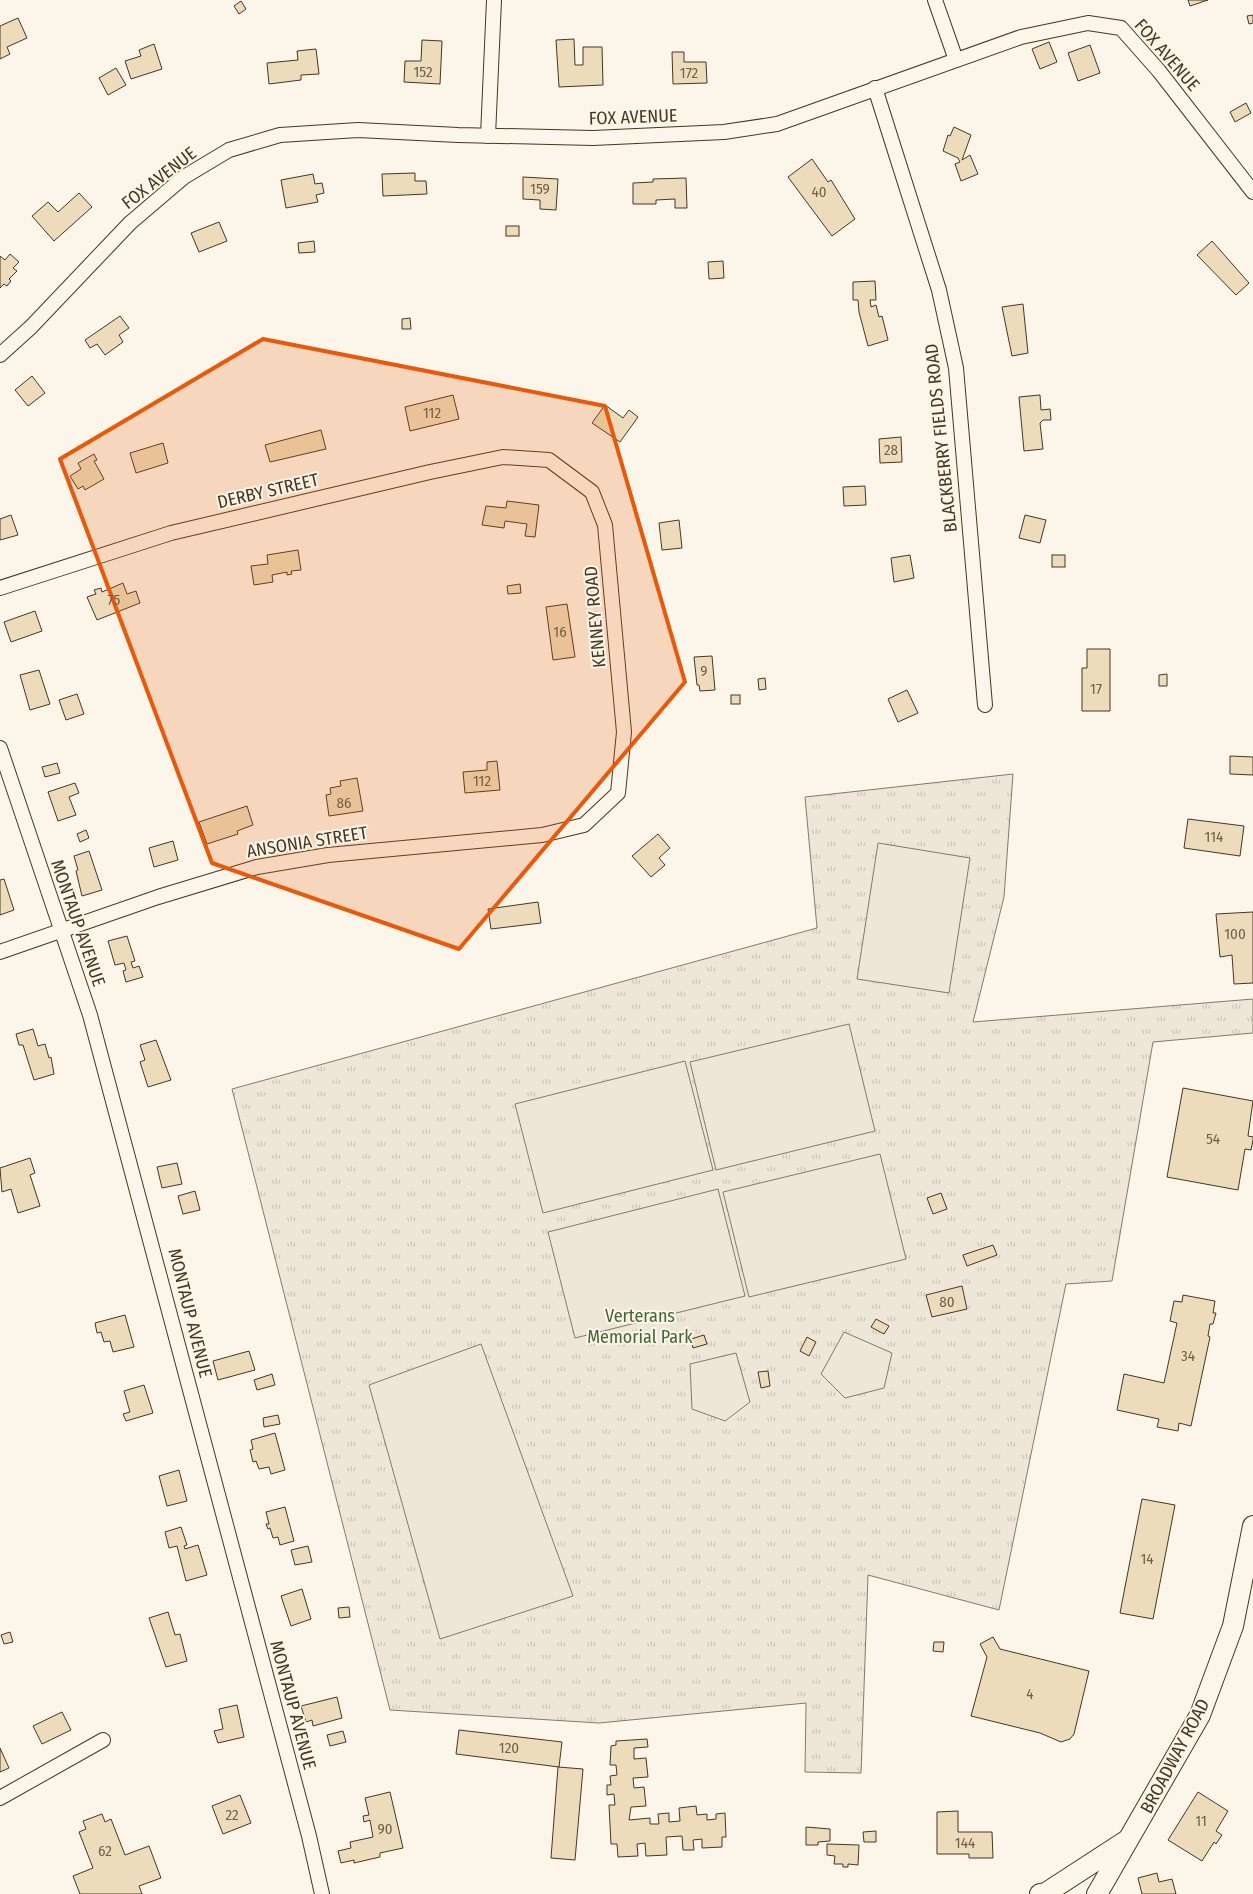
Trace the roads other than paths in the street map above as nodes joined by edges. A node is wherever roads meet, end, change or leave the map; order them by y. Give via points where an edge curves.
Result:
1 (494, 0) edge
2 (935, 0) edge
3 (956, 60) junction
4 (875, 88) junction
5 (488, 136) junction
6 (1253, 192) edge
7 (0, 354) edge
8 (549, 460) joint
9 (0, 588) edge
10 (985, 705) dead end
11 (1, 757) edge
12 (618, 793) joint
13 (61, 930) junction
14 (0, 952) edge
15 (1253, 1526) edge
16 (1249, 1564) edge
17 (103, 1740) dead end
18 (0, 1798) edge
19 (1129, 1838) junction
20 (322, 1894) edge
21 (1040, 1894) edge
22 (1097, 1894) edge

1 - 5 street
2 - 3 street
3 - 4 street, FOX AVENUE
3 - 6 street, FOX AVENUE via 1022,37 1088,23 1121,28 1159,71
4 - 5 street, FOX AVENUE via 777,124 724,132 593,138
4 - 10 street, BLACKBERRY FIELDS ROAD via 939,290 956,368
5 - 7 street, FOX AVENUE via 358,130 280,135 229,150 184,177 130,223 31,327
8 - 9 street, DERBY STREET via 503,457 422,474 171,533
8 - 12 street, KENNEY ROAD via 592,492 605,525 624,732
11 - 13 street, MONTAUP AVENUE
12 - 13 street, ANSONIA STREET via 584,825 542,835 328,855 257,867
13 - 14 street, ANSONIA STREET
13 - 20 street, MONTAUP AVENUE via 90,1015 151,1238
15 - 16 main road, BROADWAY ROAD
16 - 19 main road, BROADWAY ROAD via 1233,1626 1200,1715
17 - 18 street
19 - 21 main road
19 - 22 main road, BROADWAY ROAD

